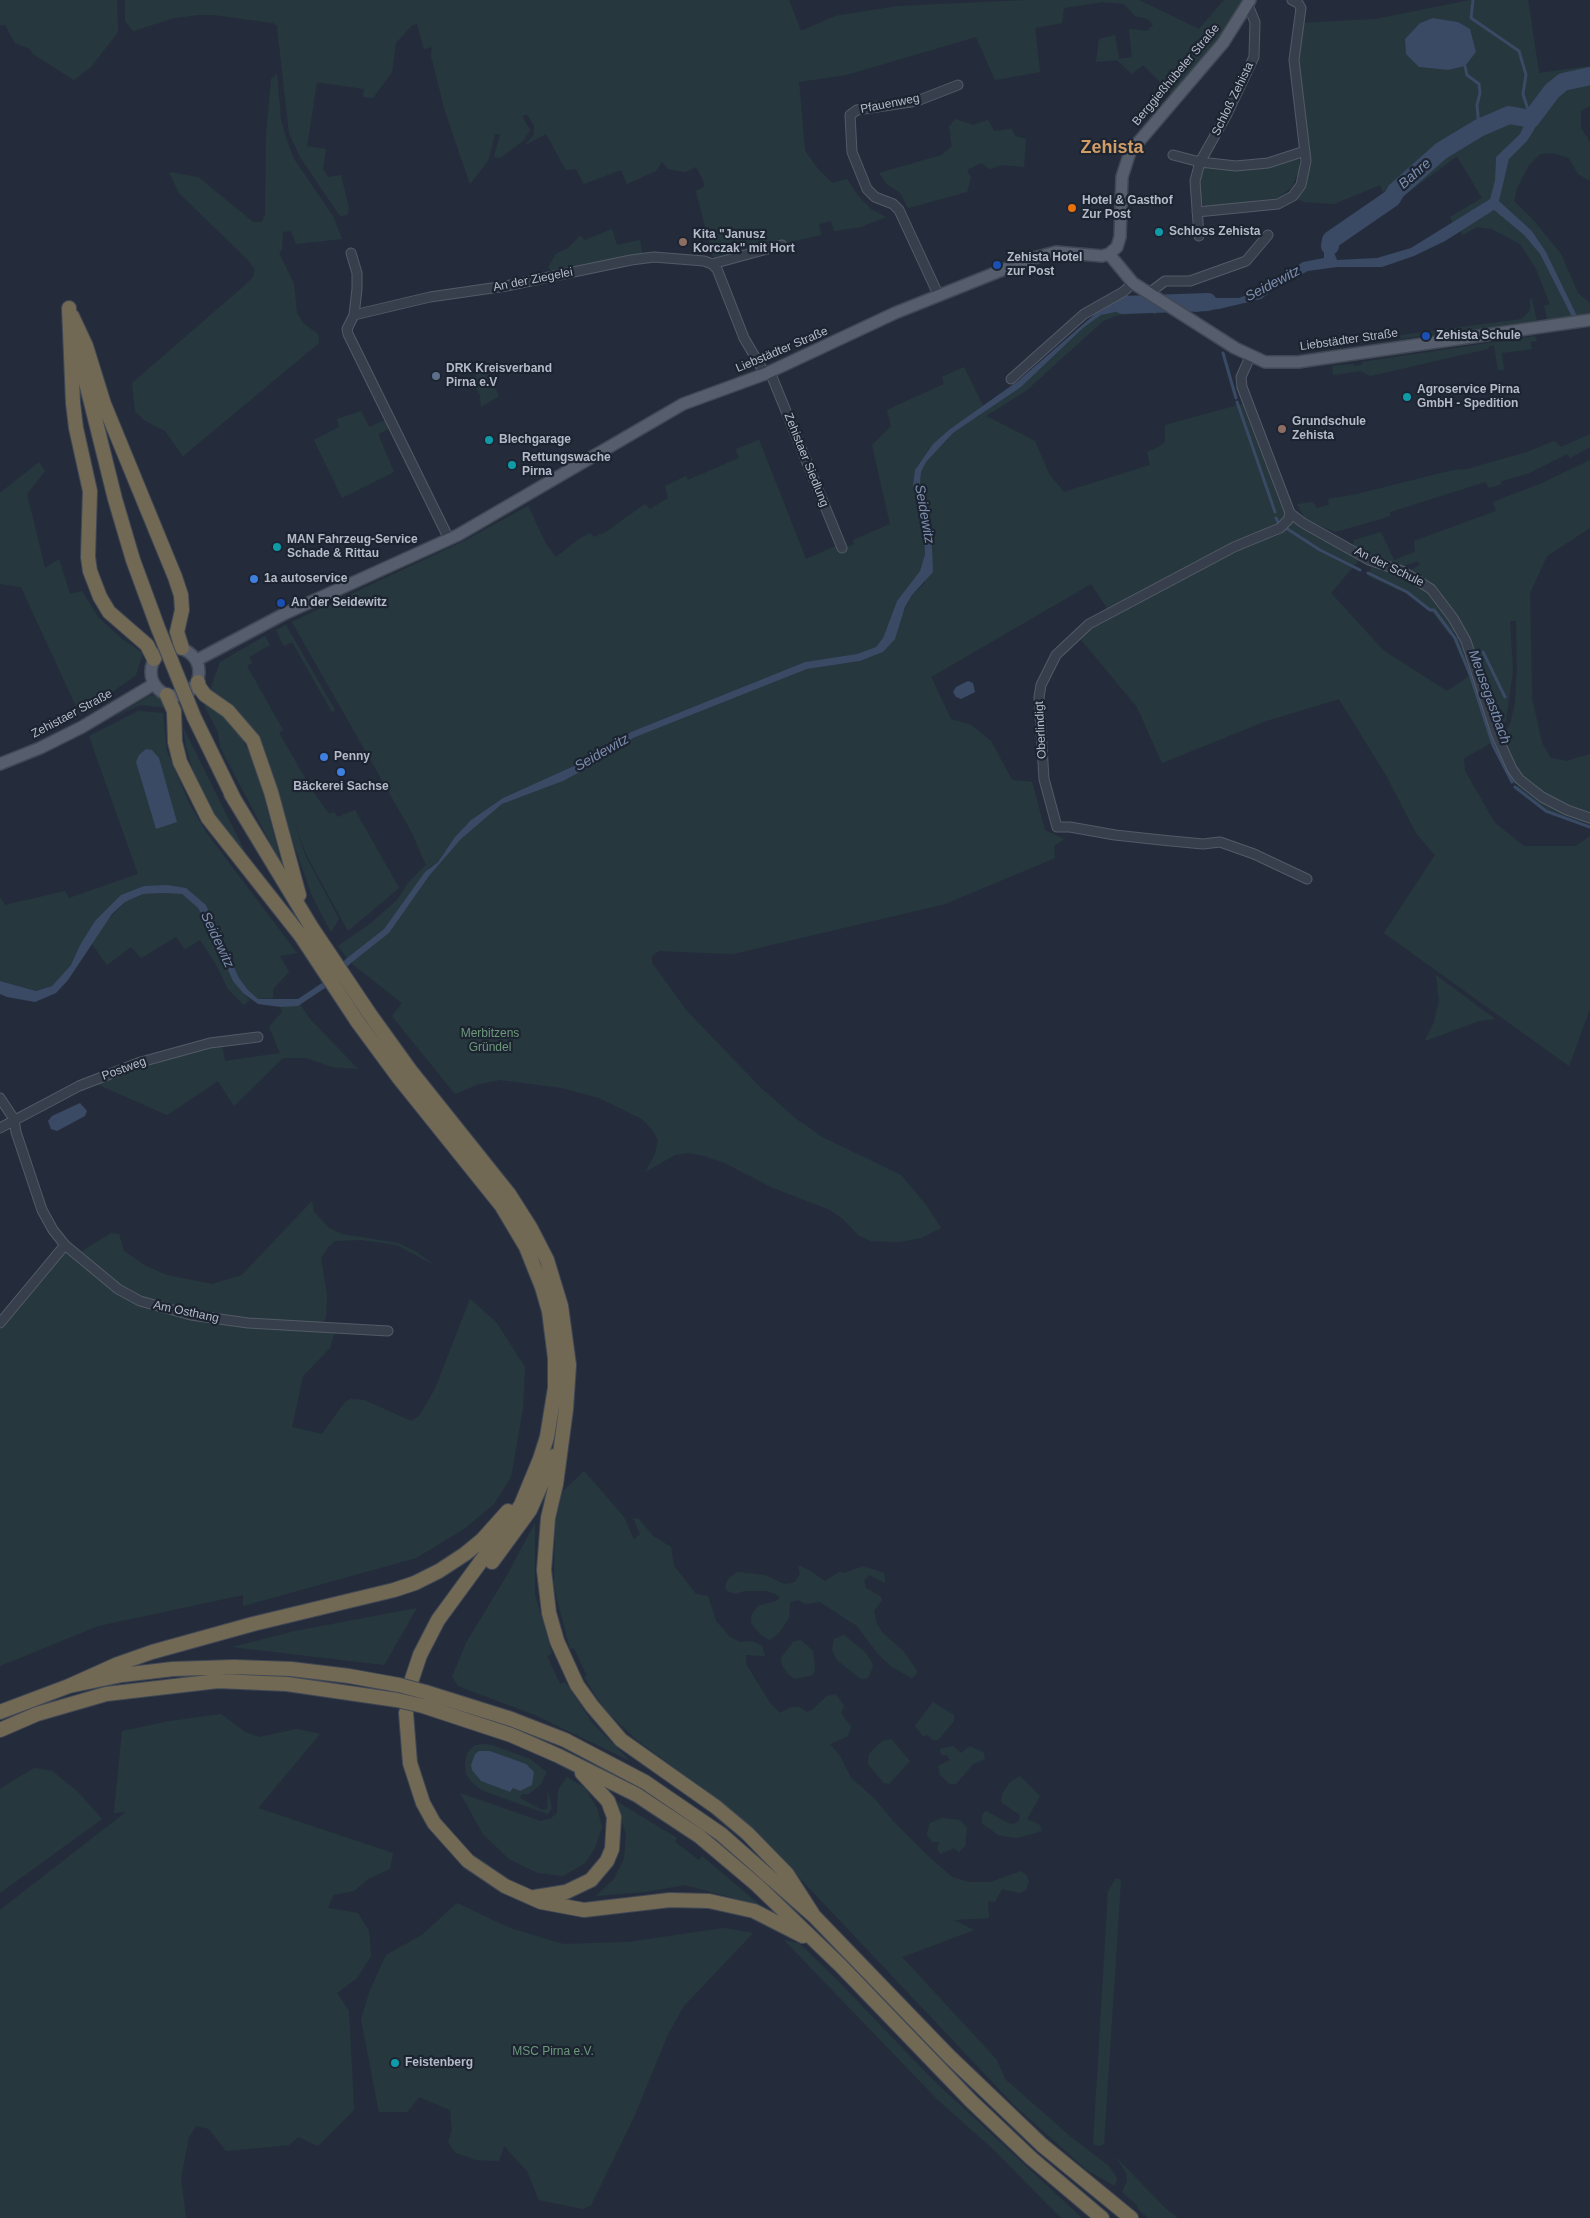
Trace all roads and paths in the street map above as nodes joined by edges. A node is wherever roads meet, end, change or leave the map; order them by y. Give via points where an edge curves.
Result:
1 (1292, 0) edge
2 (1249, 2) edge
3 (958, 85) dead end
4 (1305, 151) junction
5 (1173, 155) dead end
6 (1200, 162) junction
7 (1197, 212) junction
8 (1268, 235) dead end
9 (1199, 236) dead end
10 (782, 245) dead end
11 (352, 253) dead end
12 (1109, 254) junction
13 (712, 264) junction
14 (1133, 283) junction
15 (938, 294) junction
16 (1153, 295) junction
17 (69, 308) junction
18 (354, 315) junction
19 (1588, 320) edge
20 (1250, 357) junction
21 (767, 373) junction
22 (1011, 379) dead end
23 (1290, 513) junction
24 (449, 538) junction
25 (842, 548) dead end
26 (182, 648) junction
27 (154, 659) junction
28 (197, 660) junction
29 (198, 682) junction
30 (154, 684) junction
31 (167, 695) junction
32 (0, 764) edge
33 (1590, 818) edge
34 (1307, 879) dead end
35 (306, 932) junction
36 (258, 1038) dead end
37 (0, 1098) edge
38 (14, 1119) junction
39 (0, 1128) edge
40 (65, 1244) junction
41 (0, 1323) edge
42 (388, 1331) dead end
43 (562, 1362) junction
44 (563, 1434) junction
45 (533, 1479) junction
46 (445, 1611) junction
47 (405, 1682) junction
48 (69, 1686) junction
49 (0, 1712) edge
50 (406, 1713) dead end
51 (0, 1730) edge
52 (559, 1756) junction
53 (529, 1897) junction
54 (814, 1916) junction
55 (841, 1966) junction
56 (1102, 2218) edge
57 (1131, 2218) edge

1 - 4 street via 1301,8 1294,60
2 - 6 street, Schloß Zehista via 1255,22 1254,57
2 - 12 main road, Berggießhübeler Straße via 1223,43 1130,152 1122,177 1120,237
3 - 15 street, Pfauenweg via 917,101 857,110 850,115 852,152 867,189 899,210
4 - 6 street via 1256,165
4 - 7 street via 1305,173 1301,185 1287,200 1267,206
5 - 6 street
6 - 7 street, Schloß Zehista via 1195,181
7 - 9 street, Schloß Zehista
8 - 16 street via 1246,260 1190,280 1165,281
10 - 13 street, An der Ziegelei
11 - 18 street via 358,289
12 - 14 main road, Liebstädter Straße
12 - 15 main road, Liebstädter Straße via 1056,252
13 - 18 street, An der Ziegelei via 654,257 506,286 430,297
13 - 21 street via 744,338
14 - 16 main road, Liebstädter Straße
14 - 22 street via 1084,314
15 - 21 main road, Liebstädter Straße
16 - 20 main road, Liebstädter Straße
17 - 26 highway via 86,346 104,404 175,577 181,596 178,632
17 - 27 highway via 73,403 90,491 90,571 109,612 147,645
17 - 35 highway, bridge via 115,499 158,628 194,717 231,794
18 - 24 street via 347,329 351,342
19 - 20 main road, Liebstädter Straße via 1298,362 1265,362
20 - 23 street via 1241,377 1242,387
21 - 24 main road, Liebstädter Straße via 682,404
21 - 25 street, Zehistaer Siedlung
23 - 33 street, An der Schule via 1369,560 1402,571 1431,589 1454,618 1466,641 1497,736 1519,780 1542,797
23 - 34 street, Oberlindigt via 1280,528 1234,547 1089,624 1056,655 1041,684 1039,697 1044,779 1057,827 1203,844 1220,842
24 - 28 main road via 284,614
26 - 27 main road via 166,649
26 - 28 main road
27 - 30 main road via 151,672
28 - 29 main road
29 - 31 main road via 182,696
29 - 35 highway via 205,695 228,710 253,740 271,792
30 - 31 main road
30 - 32 main road, Zehistaer Straße via 82,727
31 - 35 highway via 174,711 175,742 180,762 198,802 238,858
35 - 43 highway via 357,1021 513,1223 542,1287
35 - 43 highway via 509,1194 530,1227 554,1280 564,1323
36 - 38 street, Postweg via 210,1043 141,1062 79,1086
37 - 38 street
38 - 39 street, Postweg
38 - 40 street, Am Osthang via 42,1210
40 - 41 street
40 - 42 street, Am Osthang via 118,1289 161,1308 248,1323
43 - 44 highway
43 - 45 highway via 549,1427
44 - 46 highway via 545,1481 515,1533
44 - 54 highway via 548,1518 544,1570 557,1641 577,1685 621,1740 716,1807 747,1833 787,1874
45 - 46 highway via 509,1523
45 - 48 highway via 482,1540 439,1571 415,1583 152,1652
46 - 47 highway
47 - 48 highway via 234,1667 142,1672
47 - 54 highway, bridge via 425,1692 565,1740 645,1782 721,1834
48 - 49 highway
50 - 53 highway via 410,1763 423,1803 434,1823 456,1850 484,1874
51 - 52 highway, bridge via 45,1712 106,1694 218,1681 287,1684 423,1706
52 - 53 highway via 585,1775 608,1801 614,1817 612,1849 600,1872 577,1888 552,1896
52 - 55 highway via 637,1795 699,1836 757,1885
53 - 55 highway via 556,1907 584,1910 685,1899 729,1904 784,1925 808,1939
54 - 57 highway via 962,2069 1042,2145
55 - 56 highway via 971,2101 1031,2158

